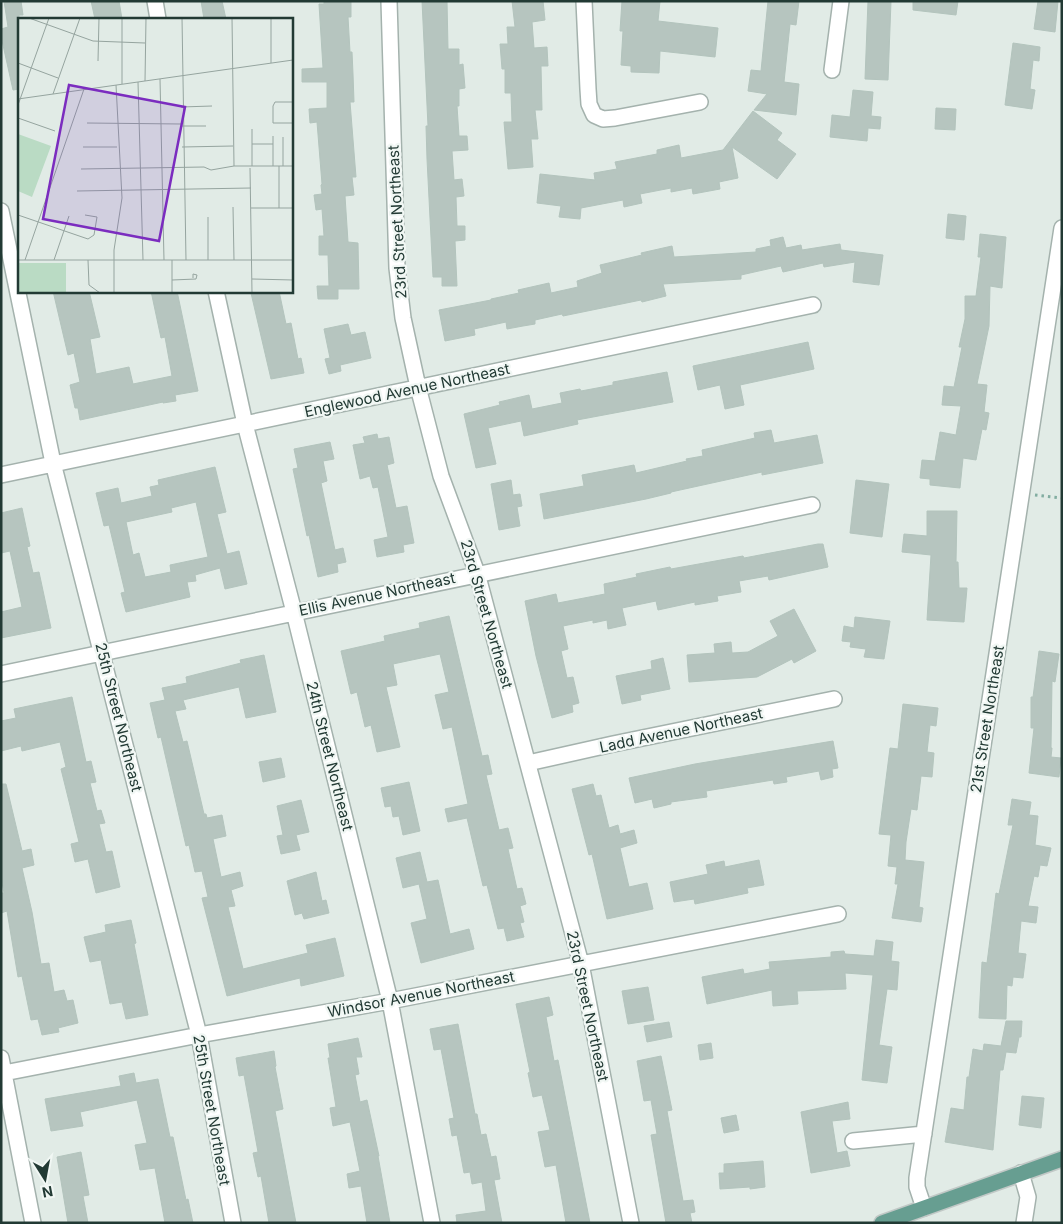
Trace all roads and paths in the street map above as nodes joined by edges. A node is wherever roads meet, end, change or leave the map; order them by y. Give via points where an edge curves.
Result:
1 (154, 1) edge
2 (389, 1) edge
3 (584, 1) edge
4 (841, 1) edge
5 (158, 18) edge
6 (832, 70) dead end
7 (700, 102) dead end
8 (1, 211) edge
9 (1062, 228) edge
10 (216, 292) edge
11 (813, 305) dead end
12 (418, 387) junction
13 (245, 424) junction
14 (53, 463) junction
15 (1, 475) edge
16 (1021, 493) junction
17 (1062, 498) edge
18 (812, 504) dead end
19 (477, 574) junction
20 (294, 612) junction
21 (103, 653) junction
22 (1, 674) edge
23 (834, 699) dead end
24 (528, 763) junction
25 (838, 914) dead end
26 (582, 964) junction
27 (390, 1001) junction
28 (199, 1035) junction
29 (3, 1065) edge
30 (924, 1134) junction
31 (853, 1141) dead end
32 (1062, 1159) edge
33 (1021, 1173) junction
34 (924, 1208) junction
35 (33, 1223) edge
36 (233, 1223) edge
37 (432, 1223) edge
38 (631, 1223) edge
39 (882, 1223) edge
40 (1024, 1223) edge

1 - 5 street
2 - 12 street, 23rd Street Northeast via 397,275
3 - 7 street via 589,104 594,115 603,119 615,118
4 - 6 street
8 - 14 street, 25th Street Northeast
9 - 16 street, 21st Street Northeast
10 - 13 street, 24th Street Northeast
11 - 12 street, Englewood Avenue Northeast
12 - 13 street, Englewood Avenue Northeast
12 - 19 street, 23rd Street Northeast via 441,476
13 - 14 street, Englewood Avenue Northeast
13 - 20 street, 24th Street Northeast
14 - 15 street, Englewood Avenue Northeast
14 - 21 street, 25th Street Northeast
16 - 17 path
16 - 30 street, 21st Street Northeast
18 - 19 street, Ellis Avenue Northeast
19 - 20 street, Ellis Avenue Northeast
19 - 24 street, 23rd Street Northeast
20 - 21 street, Ellis Avenue Northeast
20 - 27 street, 24th Street Northeast
21 - 22 street, Ellis Avenue Northeast
21 - 28 street, 25th Street Northeast
23 - 24 street, Ladd Avenue Northeast
24 - 26 street, 23rd Street Northeast
25 - 26 street, Windsor Avenue Northeast
26 - 27 street, Windsor Avenue Northeast
26 - 38 street, 23rd Street Northeast
27 - 28 street, Windsor Avenue Northeast
27 - 37 street, 24th Street Northeast
28 - 29 street, Windsor Avenue Northeast
28 - 36 street, 25th Street Northeast
29 - 35 street
30 - 31 street
30 - 34 street, 21st Street Northeast via 917,1178
32 - 33 main road
33 - 34 main road
33 - 40 street via 1028,1197
34 - 39 main road

